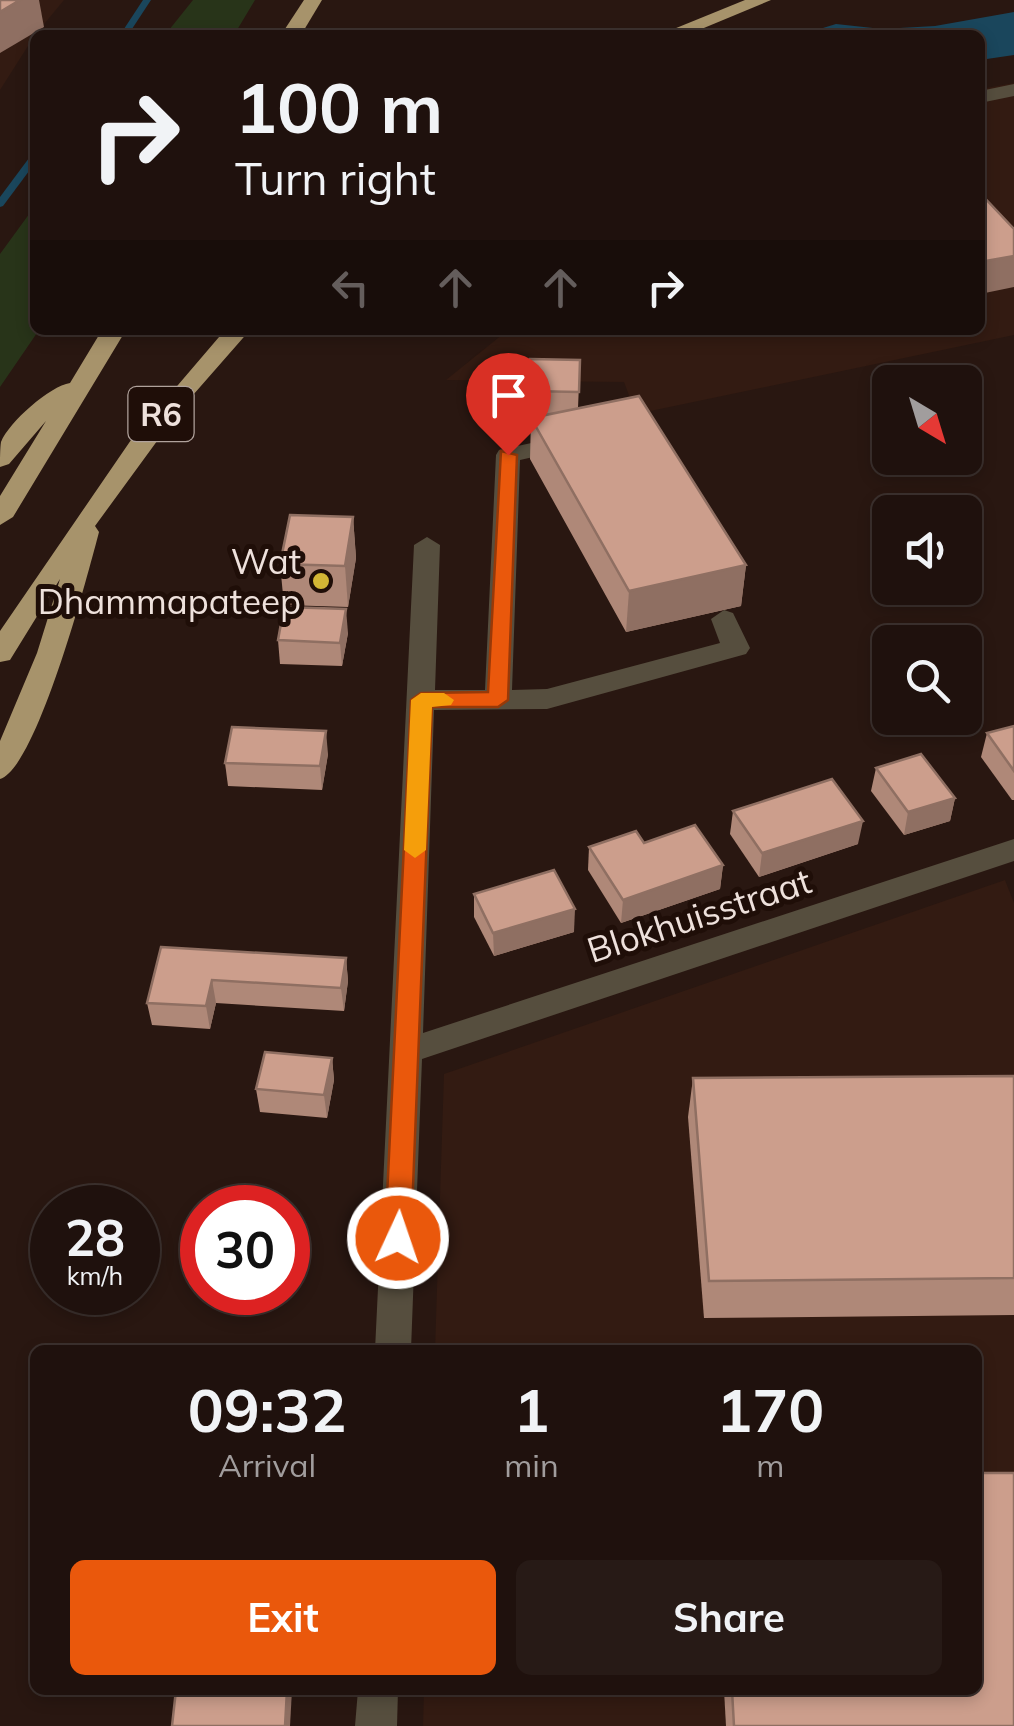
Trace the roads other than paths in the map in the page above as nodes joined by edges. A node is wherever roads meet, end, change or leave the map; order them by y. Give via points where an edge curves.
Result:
1 (312, 0) edge
2 (762, 0) edge
3 (294, 30) edge
4 (683, 30) edge
5 (1014, 90) edge
6 (985, 96) edge
7 (111, 335) edge
8 (233, 335) edge
9 (89, 371) junction
10 (601, 436) edge
11 (0, 459) edge
12 (93, 505) junction
13 (0, 518) edge
14 (427, 545) dead end
15 (724, 619) dead end
16 (0, 653) edge
17 (421, 700) junction
18 (498, 700) junction
19 (0, 768) edge
20 (1014, 850) edge
21 (407, 1051) junction
22 (393, 1345) edge
23 (378, 1695) edge
24 (376, 1726) edge

1 - 3 highway
2 - 4 highway
5 - 6 street
7 - 9 highway, R6
8 - 12 highway, R6 via 177,393
9 - 11 highway via 24,427
9 - 13 highway, R6
10 - 18 street via 508,455
12 - 16 highway, R6
12 - 19 highway via 62,625
14 - 17 street
15 - 18 street via 736,648 547,700
17 - 18 street
17 - 21 street
20 - 21 street, Blokhuisstraat
21 - 22 street
23 - 24 street

